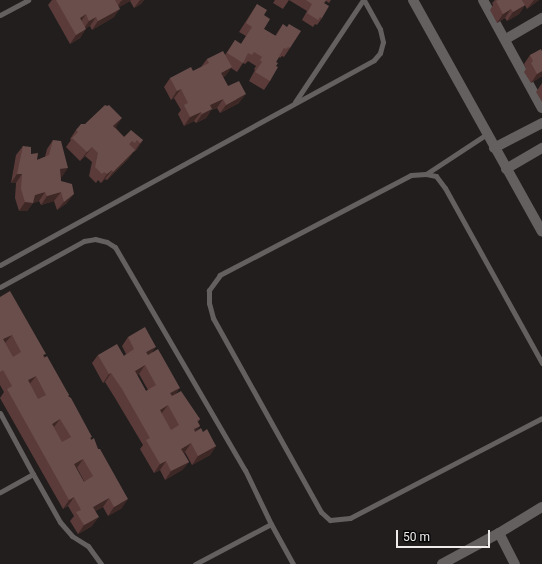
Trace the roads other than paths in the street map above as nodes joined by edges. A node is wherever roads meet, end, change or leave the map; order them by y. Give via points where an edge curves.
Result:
1 (28, 0) edge
2 (364, 0) edge
3 (413, 0) edge
4 (483, 0) edge
5 (0, 16) edge
6 (542, 18) edge
7 (506, 39) junction
8 (294, 104) junction
9 (542, 108) edge
10 (542, 123) edge
11 (487, 134) junction
12 (494, 148) junction
13 (542, 148) edge
14 (506, 169) junction
15 (426, 174) junction
16 (542, 232) edge
17 (0, 265) edge
18 (0, 287) edge
19 (542, 363) edge
20 (0, 414) edge
21 (542, 418) edge
22 (33, 474) junction
23 (0, 492) edge
24 (542, 507) edge
25 (271, 524) junction
26 (499, 533) junction
27 (101, 564) edge
28 (195, 564) edge
29 (293, 564) edge
30 (442, 564) edge
31 (515, 564) edge

1 - 5 lane
2 - 8 lane
2 - 8 lane via 380,29 383,42 380,53 374,60
3 - 11 street
4 - 7 street
6 - 7 street
7 - 9 street
8 - 17 lane
10 - 12 street
11 - 12 street
11 - 15 lane
12 - 14 street
13 - 14 street
14 - 16 street
15 - 19 lane via 436,176 445,188
15 - 21 lane via 411,175 220,275 209,290 213,318 321,512 330,520 350,518
18 - 25 lane via 84,241 95,239 115,247 245,470
20 - 22 lane
22 - 23 lane
22 - 27 lane via 63,526 72,536 88,546
24 - 26 street
25 - 28 lane
25 - 29 lane
26 - 30 street
26 - 31 street

